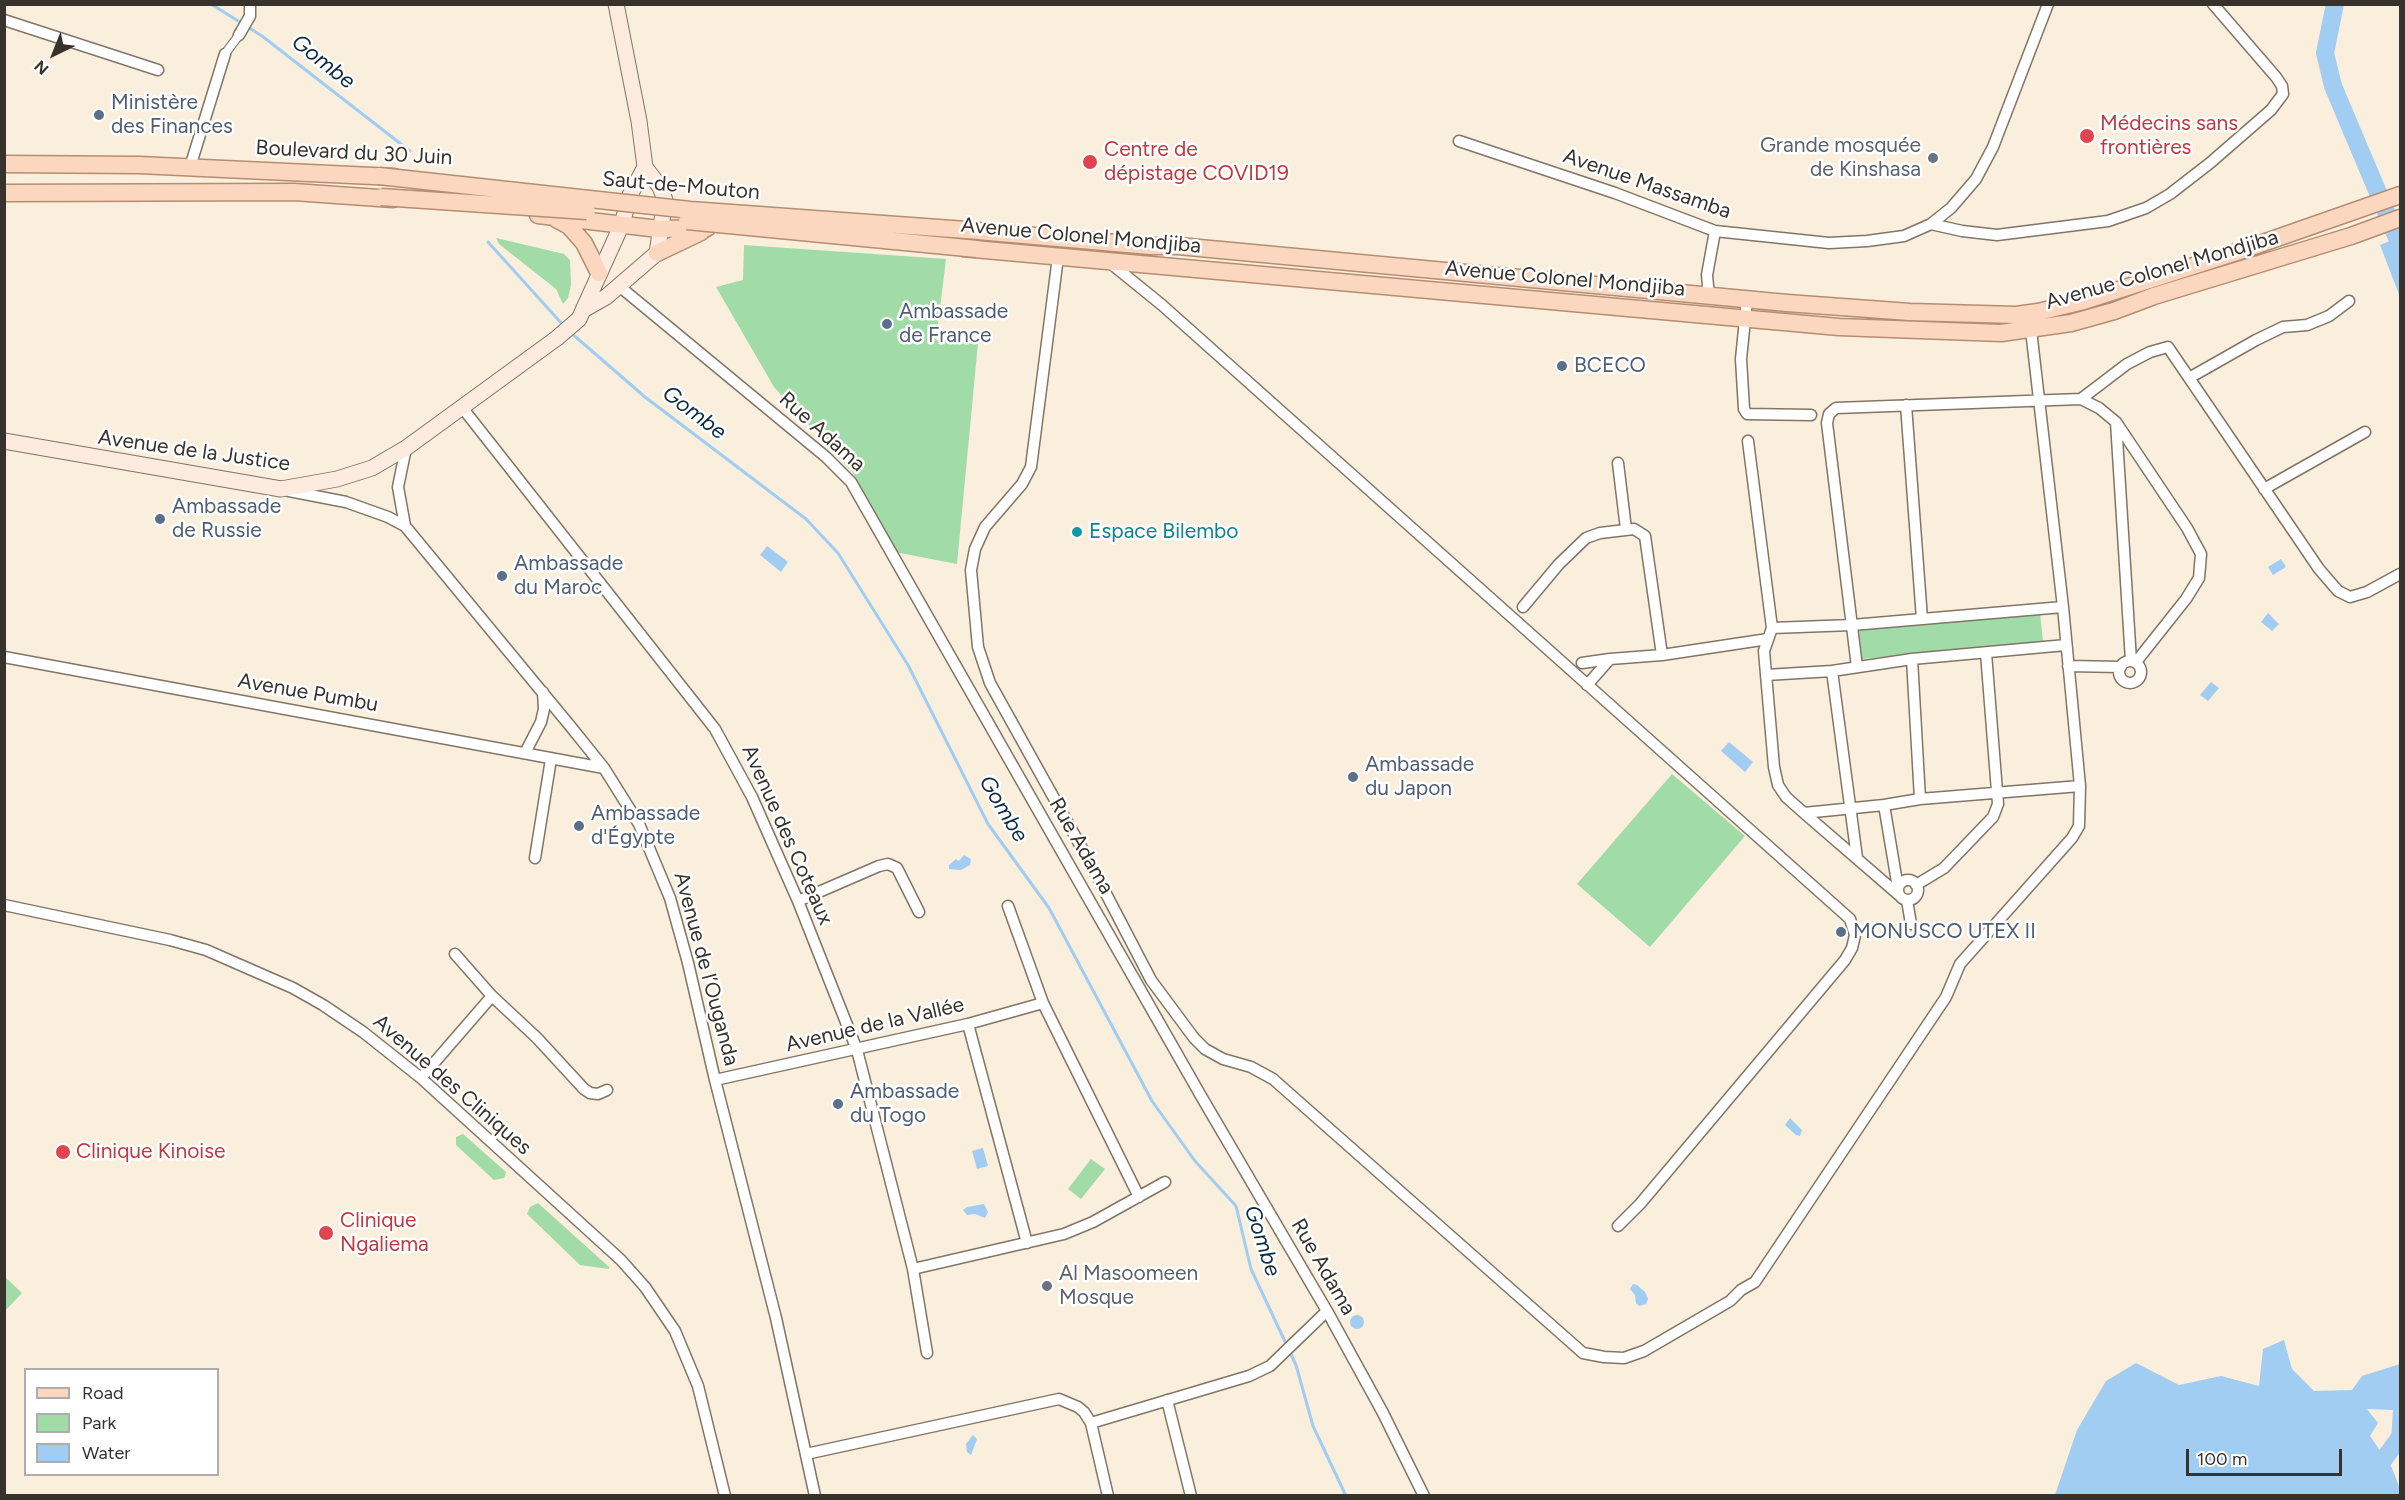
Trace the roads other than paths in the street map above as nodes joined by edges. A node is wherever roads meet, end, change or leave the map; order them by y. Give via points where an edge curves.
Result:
1 (616, 4) edge
2 (2048, 4) edge
3 (2213, 4) edge
4 (250, 10) edge
5 (4, 20) edge
6 (239, 35) joint
7 (225, 54) joint
8 (158, 70) dead end
9 (1458, 141) dead end
10 (4, 164) edge
11 (190, 167) junction
12 (645, 167) junction
13 (379, 176) junction
14 (598, 192) junction
15 (4, 193) edge
16 (630, 195) junction
17 (2400, 195) edge
18 (381, 197) junction
19 (665, 200) junction
20 (692, 203) junction
21 (553, 217) junction
22 (2400, 218) edge
23 (595, 221) junction
24 (622, 224) junction
25 (1931, 224) junction
26 (690, 228) junction
27 (711, 228) junction
28 (659, 229) junction
29 (980, 231) junction
30 (1715, 231) junction
31 (1111, 243) junction
32 (977, 249) junction
33 (657, 253) junction
34 (1058, 257) junction
35 (1109, 262) junction
36 (599, 273) junction
37 (1591, 285) junction
38 (619, 286) junction
39 (1708, 297) junction
40 (1747, 300) junction
41 (2349, 301) dead end
42 (1589, 304) junction
43 (581, 314) junction
44 (1746, 318) junction
45 (2031, 330) junction
46 (2189, 378) junction
47 (2081, 399) junction
48 (2039, 402) junction
49 (1906, 405) junction
50 (461, 406) junction
51 (1811, 415) dead end
52 (2116, 422) junction
53 (2365, 432) dead end
54 (4, 441) edge
55 (1748, 441) dead end
56 (406, 448) junction
57 (1618, 463) dead end
58 (281, 489) junction
59 (2264, 489) junction
60 (405, 526) junction
61 (1626, 529) junction
62 (2400, 574) edge
63 (1523, 607) dead end
64 (2063, 607) junction
65 (1922, 619) junction
66 (1852, 626) junction
67 (1770, 634) junction
68 (2066, 645) junction
69 (1986, 653) junction
70 (1662, 656) junction
71 (4, 657) edge
72 (1610, 658) junction
73 (1912, 659) junction
74 (2133, 662) junction
75 (1582, 663) dead end
76 (2068, 666) junction
77 (1857, 667) junction
78 (2121, 667) junction
79 (1832, 671) junction
80 (1766, 675) junction
81 (1587, 685) junction
82 (543, 691) junction
83 (525, 753) junction
84 (551, 759) junction
85 (604, 768) junction
86 (2080, 786) junction
87 (1997, 792) junction
88 (1920, 799) junction
89 (1884, 805) junction
90 (1850, 807) junction
91 (1804, 813) junction
92 (535, 858) dead end
93 (1857, 858) junction
94 (1916, 885) junction
95 (1902, 894) junction
96 (798, 901) junction
97 (4, 904) edge
98 (1008, 906) dead end
99 (919, 912) dead end
100 (1911, 924) dead end
101 (455, 954) dead end
102 (492, 996) junction
103 (1043, 1003) junction
104 (968, 1024) junction
105 (857, 1050) junction
106 (421, 1078) junction
107 (715, 1080) junction
108 (607, 1090) dead end
109 (1165, 1182) dead end
110 (1139, 1197) junction
111 (1618, 1226) dead end
112 (1027, 1243) junction
113 (913, 1269) junction
114 (1327, 1311) junction
115 (927, 1353) dead end
116 (1167, 1400) junction
117 (1091, 1423) junction
118 (806, 1454) junction
119 (725, 1496) edge
120 (815, 1496) edge
121 (1108, 1496) edge
122 (1191, 1496) edge
123 (1424, 1496) edge

1 - 12 main road
2 - 25 street, Avenue Massamba via 1993,147 1976,179
3 - 25 street via 2276,77 2283,94 2271,110 2210,163 2146,208 2108,220 1997,235
4 - 6 street
5 - 8 street
6 - 7 street
7 - 11 street
9 - 30 street, Avenue Massamba
10 - 11 main road, Boulevard du 30 Juin
11 - 13 main road, Boulevard du 30 Juin
12 - 16 main road
12 - 19 main road
13 - 14 main road, Boulevard du 30 Juin
13 - 29 main road, Saut-de-Mouton, bridge via 690,210
14 - 16 main road, Boulevard du 30 Juin
14 - 23 main road
15 - 18 main road, Boulevard du 30 Juin via 294,192
16 - 19 main road, Boulevard du 30 Juin
16 - 24 main road
17 - 40 main road, Avenue Colonel Mondjiba via 2084,301 2038,312 1910,312
18 - 21 main road, Boulevard du 30 Juin
18 - 32 main road, Saut-de-Mouton, bridge via 570,210
19 - 20 main road, Avenue Colonel Mondjiba
19 - 28 main road
20 - 26 main road
20 - 29 main road, Avenue Colonel Mondjiba
21 - 23 main road, Boulevard du 30 Juin
21 - 36 main road via 569,226 584,243
22 - 45 main road, Avenue Colonel Mondjiba via 2114,311
23 - 24 main road, Boulevard du 30 Juin
24 - 28 main road, Avenue Colonel Mondjiba
24 - 36 main road
25 - 30 street, Avenue Massamba via 1904,236 1829,243
26 - 27 main road, Avenue Colonel Mondjiba
26 - 28 main road, Avenue Colonel Mondjiba
27 - 32 main road, Avenue Colonel Mondjiba
27 - 33 main road
28 - 33 main road
29 - 31 main road, Avenue Colonel Mondjiba
30 - 39 street via 1707,275
31 - 35 main road
31 - 37 main road, Avenue Colonel Mondjiba
32 - 34 main road, Avenue Colonel Mondjiba
33 - 38 main road, Avenue de la Justice
34 - 35 main road, Avenue Colonel Mondjiba
34 - 86 street via 1031,467 1022,484 985,527 971,570 978,648 990,683 1150,980 1194,1038 1223,1059 1273,1079 1582,1353 1624,1358 1644,1351 1755,1282 1946,998 1960,964 2072,838 2079,826
35 - 42 main road, Avenue Colonel Mondjiba
35 - 81 street via 1162,304
36 - 43 main road
37 - 39 main road, Avenue Colonel Mondjiba
37 - 42 main road
38 - 43 main road, Avenue de la Justice
38 - 114 street, Rue Adama via 851,482
39 - 40 main road, Avenue Colonel Mondjiba
40 - 44 street
41 - 46 street via 2329,316 2307,325 2283,327 2265,335
42 - 44 main road, Avenue Colonel Mondjiba
43 - 50 main road, Avenue de la Justice via 557,338
44 - 45 main road, Avenue Colonel Mondjiba via 1973,333
44 - 51 street via 1741,359 1747,414
45 - 48 street
46 - 47 street via 2168,347 2127,364
46 - 59 street
47 - 48 street
47 - 52 street
48 - 49 street
48 - 64 street
49 - 65 street
49 - 66 street via 1836,408 1829,414
50 - 56 main road, Avenue de la Justice
50 - 96 street, Avenue des Coteaux via 715,729 752,797
52 - 74 street
52 - 74 street via 2201,554 2199,578 2186,599
53 - 59 street
54 - 58 main road, Avenue de la Justice
55 - 67 street
56 - 58 main road, Avenue de la Justice via 356,474
56 - 60 street, Avenue de l’Ouganda via 398,487
57 - 61 street
58 - 60 street, Avenue de l’Ouganda via 346,502
59 - 62 street via 2338,591 2350,597
60 - 82 street, Avenue de l’Ouganda
61 - 63 street via 1592,535 1578,544
61 - 70 street via 1645,536
64 - 65 street
64 - 68 street
65 - 66 street
66 - 67 street
66 - 77 street
67 - 70 street
67 - 80 street via 1764,651
68 - 69 street
68 - 76 street
69 - 73 street
69 - 87 street
70 - 72 street
71 - 83 street, Avenue Pumbu
72 - 75 street
72 - 81 street
73 - 77 street
73 - 88 street
74 - 78 street
74 - 78 street via 2141,674 2132,683 2123,680
76 - 78 street
76 - 86 street
77 - 79 street
79 - 80 street
79 - 90 street
80 - 91 street via 1778,785
81 - 111 street via 1850,919 1855,935 1845,960
82 - 83 street via 541,722
82 - 85 street, Avenue de l’Ouganda
83 - 84 street, Avenue Pumbu
84 - 85 street, Avenue Pumbu
84 - 92 street
85 - 107 street, Avenue de l’Ouganda via 639,824 670,898
86 - 87 street
87 - 88 street
87 - 94 street via 1993,817 1944,868
88 - 89 street
89 - 90 street
89 - 95 street
90 - 91 street
90 - 93 street
91 - 93 street
93 - 95 street
94 - 95 street via 1917,894
94 - 95 street via 1904,881
95 - 100 street
96 - 99 street via 888,864 897,868
96 - 105 street, Avenue des Coteaux
97 - 106 street, Avenue des Cliniques via 206,950 323,1005
98 - 103 street
101 - 102 street
102 - 106 street
102 - 108 street via 584,1089 598,1094
103 - 104 street, Avenue de la Vallée
103 - 110 street
104 - 105 street, Avenue de la Vallée
104 - 112 street
105 - 107 street, Avenue de la Vallée
105 - 113 street, Avenue des Coteaux
106 - 119 street, Avenue des Cliniques via 621,1260 645,1287 675,1331 698,1386
107 - 118 street, Avenue de l’Ouganda via 776,1318
109 - 110 street
110 - 112 street via 1074,1230
112 - 113 street
113 - 115 street, Avenue des Coteaux
114 - 116 street via 1270,1366
114 - 123 street, Rue Adama
116 - 117 street
116 - 122 street
117 - 118 street via 1078,1407 1059,1399
117 - 121 street
118 - 120 street, Avenue de l’Ouganda

